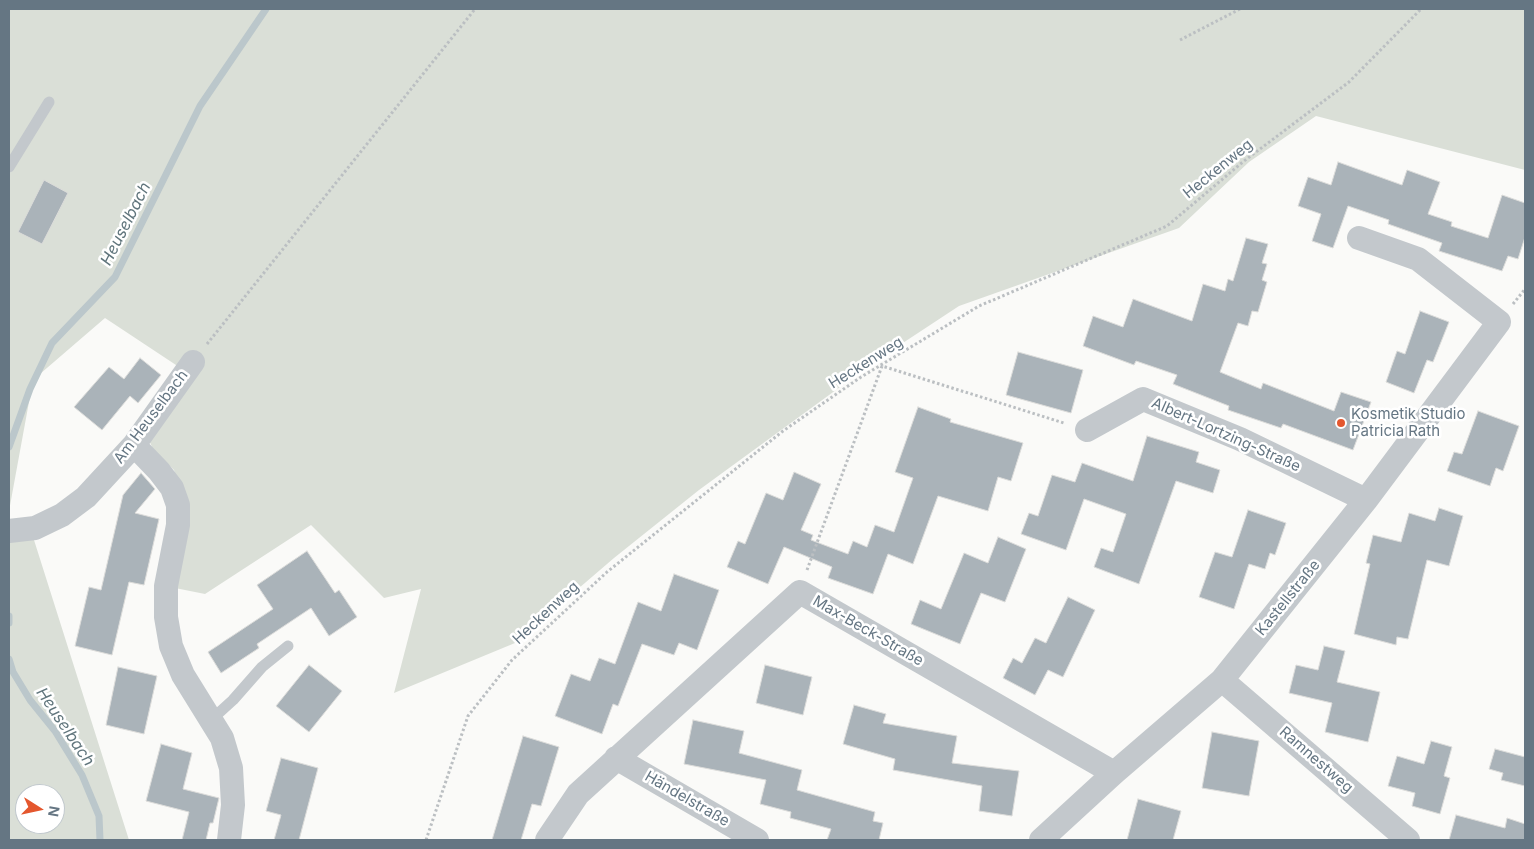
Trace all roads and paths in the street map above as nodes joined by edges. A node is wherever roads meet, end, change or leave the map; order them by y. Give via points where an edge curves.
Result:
1 (473, 9) edge
2 (1240, 9) edge
3 (1420, 9) edge
4 (1180, 40) dead end
5 (49, 102) dead end
6 (9, 167) edge
7 (1359, 238) dead end
8 (193, 362) joint
9 (882, 366) junction
10 (1087, 430) joint
11 (134, 445) junction
12 (1366, 500) junction
13 (9, 531) edge
14 (800, 592) junction
15 (288, 646) dead end
16 (1222, 680) junction
17 (211, 720) junction
18 (616, 758) junction
19 (1114, 773) junction
20 (229, 840) edge
21 (426, 840) edge
22 (547, 840) edge
23 (757, 840) edge
24 (1041, 840) edge
25 (1408, 840) edge

1 - 8 path
2 - 4 path
3 - 9 path, Heckenweg via 1349,82 1244,161 1166,226 979,306
5 - 6 lane
7 - 12 street, Kastellstraße via 1418,259 1499,322
8 - 11 street, Am Heuselbach
9 - 10 path
9 - 14 path
9 - 21 path, Heckenweg via 783,430 607,572 512,660 468,716
10 - 12 street, Albert-Lortzing-Straße via 1143,399 1240,439
11 - 13 street, Am Heuselbach via 86,497 62,515 35,528
11 - 17 street via 168,482 178,506 178,525 166,586 166,617 171,646 183,675
12 - 16 street, Kastellstraße
14 - 18 street, Max-Beck-Straße
14 - 19 street, Max-Beck-Straße
15 - 17 lane via 262,667
16 - 19 street, Kastellstraße
16 - 25 street, Ramnestweg
17 - 20 street via 222,738 231,768 233,805
18 - 22 street, Max-Beck-Straße via 578,794
18 - 23 street, Händelstraße
19 - 24 street, Kastellstraße

